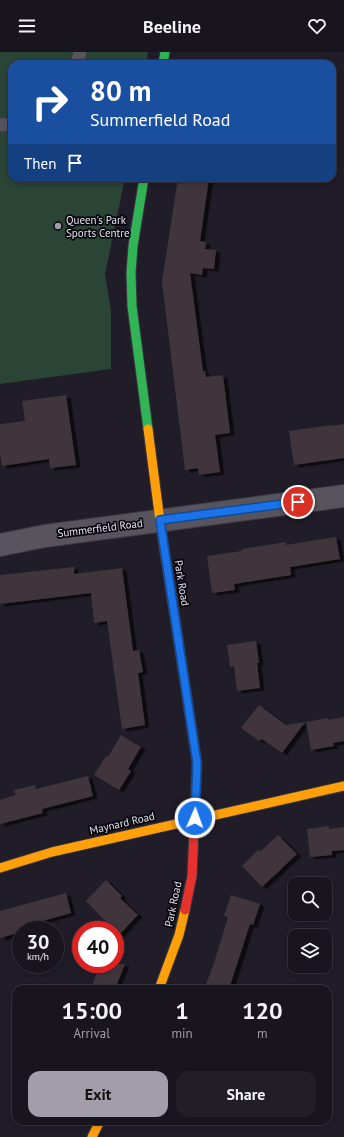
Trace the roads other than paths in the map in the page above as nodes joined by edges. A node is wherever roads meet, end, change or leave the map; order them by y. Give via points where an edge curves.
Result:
1 (143, 182) edge
2 (344, 496) edge
3 (160, 520) junction
4 (0, 545) edge
5 (344, 786) edge
6 (195, 818) junction
7 (0, 868) edge
8 (161, 985) edge
9 (98, 1125) edge
10 (92, 1137) edge

1 - 3 street, Park Road via 133,246 131,287
2 - 3 street, Summerfield Road
3 - 4 street, Summerfield Road
3 - 6 street, Park Road via 197,763
5 - 6 street, Maynard Road
6 - 7 street, Maynard Road via 52,852
6 - 8 street, Park Road via 192,876 179,936
9 - 10 street

